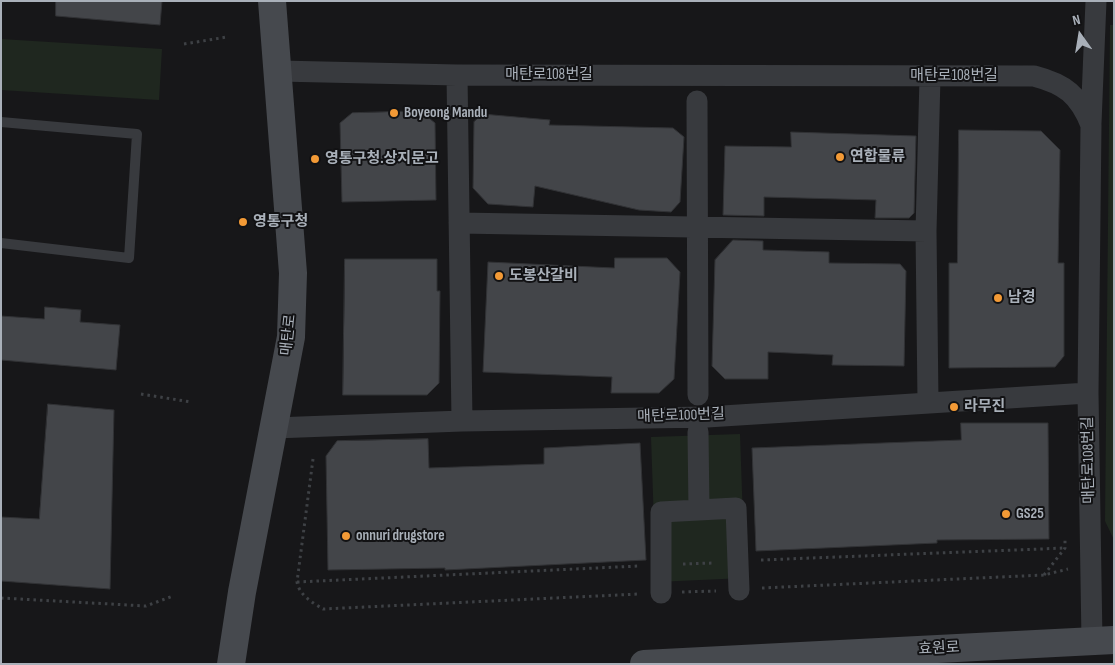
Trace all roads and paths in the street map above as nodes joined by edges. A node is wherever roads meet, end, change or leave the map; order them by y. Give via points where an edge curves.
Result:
1 (272, 1) edge
2 (1096, 1) edge
3 (227, 37) dead end
4 (184, 44) dead end
5 (279, 71) junction
6 (457, 75) junction
7 (930, 76) junction
8 (697, 101) dead end
9 (1, 122) edge
10 (1090, 125) junction
11 (459, 223) junction
12 (697, 227) junction
13 (926, 231) junction
14 (1, 243) edge
15 (141, 394) dead end
16 (1088, 394) junction
17 (698, 395) dead end
18 (191, 402) dead end
19 (928, 402) junction
20 (462, 421) junction
21 (274, 428) junction
22 (698, 432) dead end
23 (699, 510) junction
24 (1065, 548) dead end
25 (1044, 575) dead end
26 (739, 590) dead end
27 (661, 593) dead end
28 (173, 596) dead end
29 (1, 598) edge
30 (1103, 640) edge
31 (231, 664) edge
32 (644, 664) edge

1 - 5 street, 매탄로
2 - 10 street
3 - 4 path
5 - 6 street, 매탄로108번길
5 - 21 street, 매탄로 via 293,282 292,337
6 - 7 street, 매탄로108번길
6 - 11 street
7 - 10 street, 매탄로108번길 via 1034,76 1055,81 1084,107
7 - 13 street
8 - 12 street
9 - 14 lane via 137,134 129,258
10 - 16 street, 매탄로108번길
11 - 12 street
11 - 20 street
12 - 13 street
12 - 17 street
13 - 19 street
15 - 18 path
16 - 19 street, 매탄로100번길
16 - 30 street, 매탄로108번길
19 - 20 street, 매탄로100번길 via 698,417
20 - 21 street, 매탄로100번길
21 - 31 street, 매탄로
22 - 23 street
23 - 26 street via 736,508
23 - 27 street via 661,512
24 - 25 path
28 - 29 path via 146,606
30 - 32 street, 효원로

